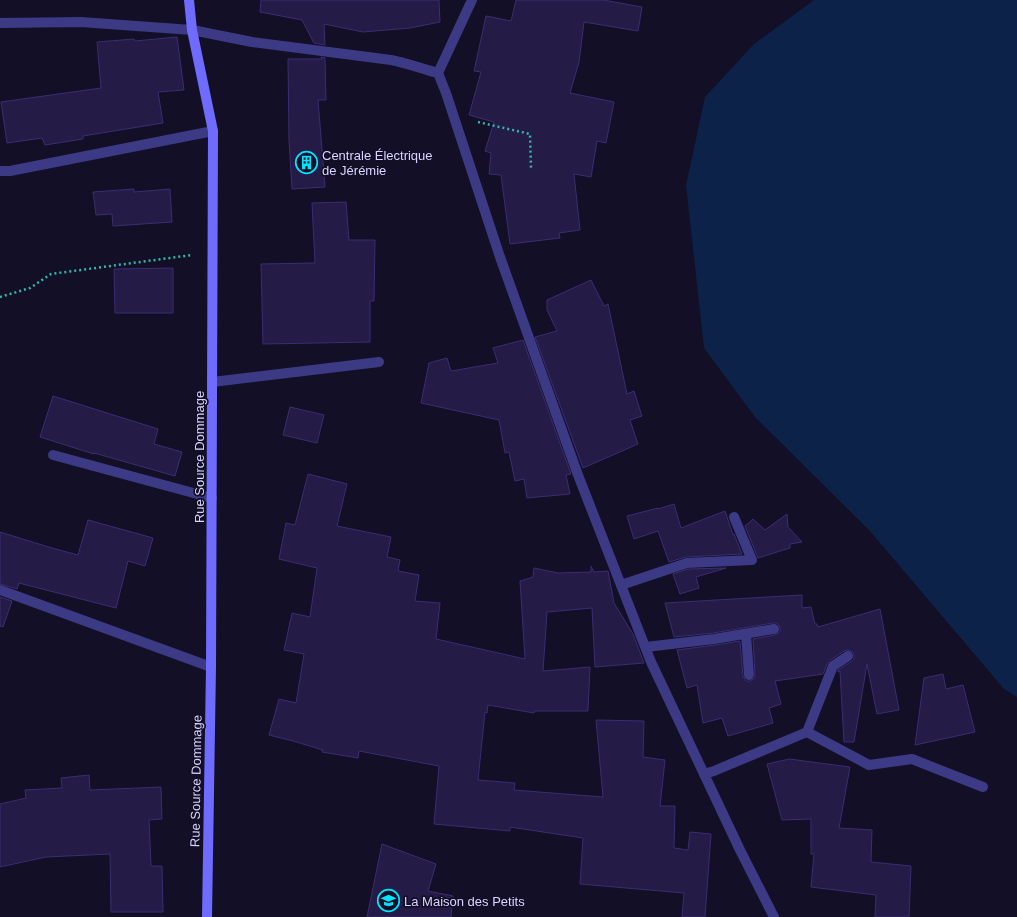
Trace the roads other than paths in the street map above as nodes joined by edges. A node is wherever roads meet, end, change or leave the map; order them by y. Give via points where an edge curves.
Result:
1 (189, 0) edge
2 (472, 0) edge
3 (0, 23) edge
4 (192, 30) junction
5 (438, 73) junction
6 (213, 131) junction
7 (0, 172) edge
8 (379, 362) dead end
9 (212, 382) junction
10 (53, 455) dead end
11 (212, 498) junction
12 (734, 517) dead end
13 (621, 584) junction
14 (0, 590) edge
15 (774, 629) dead end
16 (746, 634) junction
17 (646, 647) junction
18 (848, 656) dead end
19 (211, 668) junction
20 (749, 675) dead end
21 (807, 732) junction
22 (704, 774) junction
23 (983, 787) dead end
24 (207, 917) edge
25 (774, 917) edge

1 - 4 main road, Rue Source Dommage
2 - 5 street
3 - 4 street via 81,22
4 - 5 street via 252,42 391,60
4 - 6 main road, Rue Source Dommage
5 - 13 street via 508,280 578,475
6 - 7 street
6 - 9 main road, Rue Source Dommage
8 - 9 street
9 - 11 main road, Rue Source Dommage
10 - 11 street
11 - 19 main road, Rue Source Dommage
12 - 13 street via 752,560 687,563
13 - 17 street
14 - 19 street
15 - 16 street
16 - 17 street
16 - 20 street
17 - 22 street
18 - 21 street via 833,666
19 - 24 main road, Rue Source Dommage
21 - 22 street
21 - 23 street via 868,765 912,759
22 - 25 street

